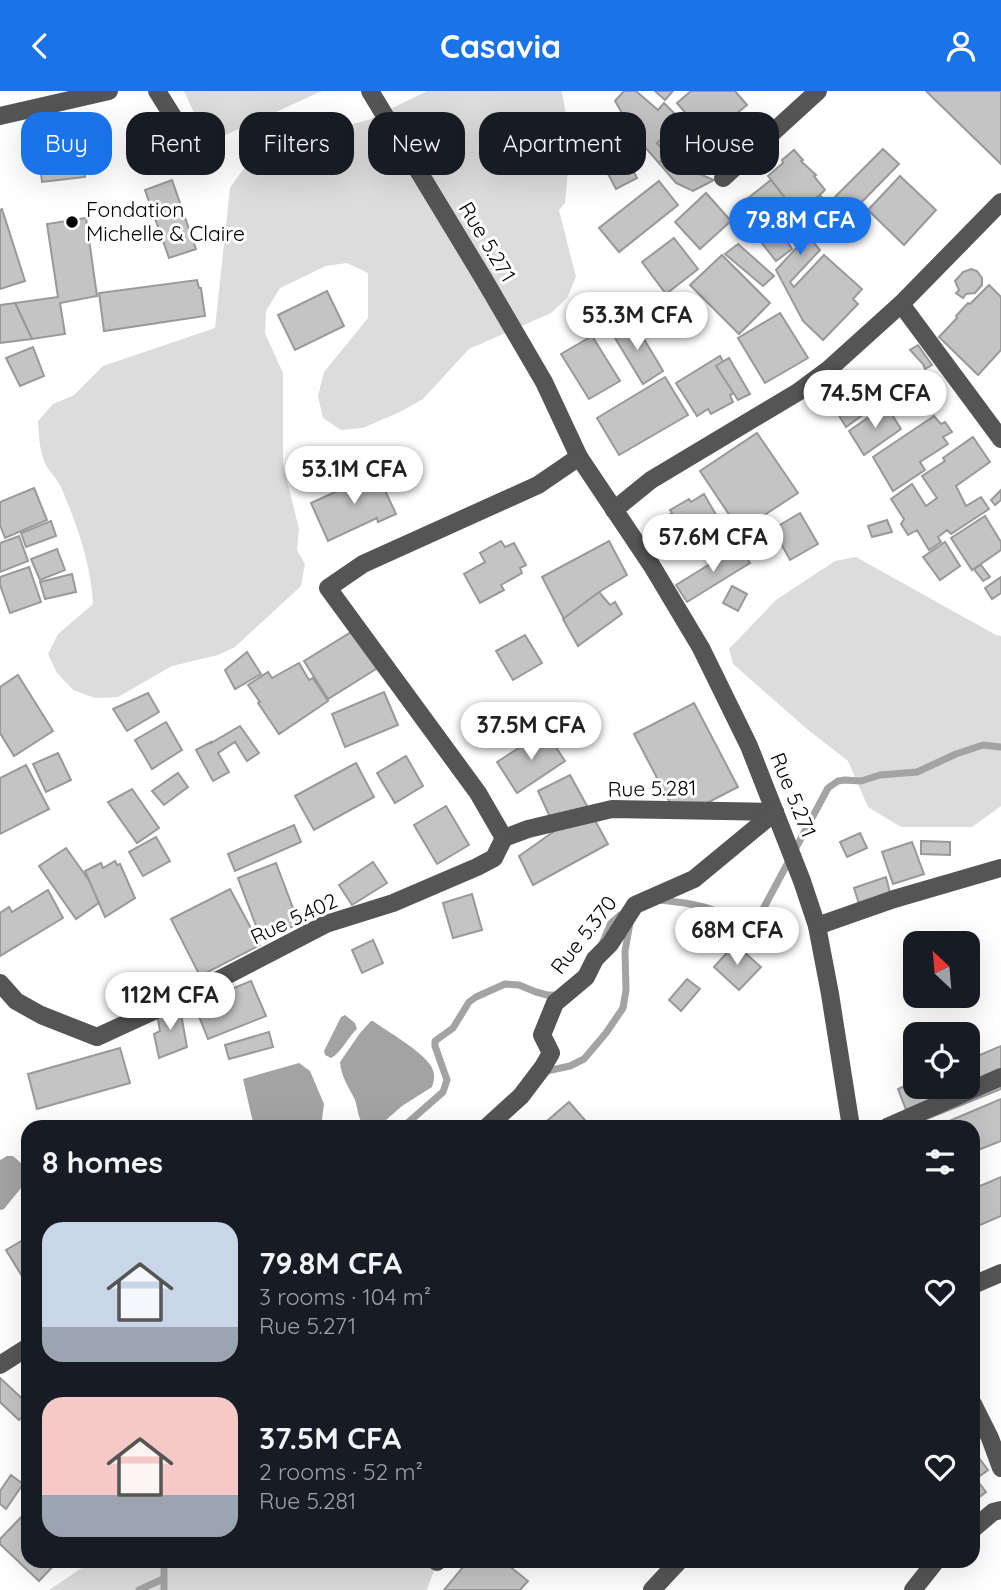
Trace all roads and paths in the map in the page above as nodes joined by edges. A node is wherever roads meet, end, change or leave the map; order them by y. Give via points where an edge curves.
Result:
1 (109, 91) edge
2 (157, 91) edge
3 (370, 91) edge
4 (818, 91) edge
5 (170, 112) edge
6 (0, 116) edge
7 (723, 179) dead end
8 (1001, 202) edge
9 (901, 304) junction
10 (1001, 439) edge
11 (579, 457) junction
12 (614, 510) junction
13 (775, 812) junction
14 (503, 838) junction
15 (1001, 868) edge
16 (817, 926) junction
17 (0, 983) edge
18 (1001, 1077) edge
19 (495, 1120) edge
20 (849, 1120) edge
21 (903, 1120) edge
22 (1001, 1273) edge
23 (980, 1282) edge
24 (21, 1352) edge
25 (0, 1365) edge
26 (980, 1418) edge
27 (1001, 1468) edge
28 (1001, 1510) edge
29 (980, 1523) edge
30 (672, 1568) edge
31 (930, 1568) edge
32 (652, 1590) edge
33 (913, 1590) edge

1 - 6 street
2 - 5 street
3 - 11 street, Rue 5.271 via 537,371
4 - 7 street
8 - 9 street
9 - 10 street
9 - 12 street via 798,392 651,480
11 - 12 street, Rue 5.271
11 - 14 street via 538,485 363,564 328,588 478,793
12 - 13 street, Rue 5.271 via 701,648
13 - 14 street, Rue 5.281 via 612,809
13 - 16 street, Rue 5.271
13 - 19 street, Rue 5.370 via 694,879 635,905 586,977 555,1003 542,1035 551,1053 521,1096
14 - 17 street, Rue 5.402 via 494,857 477,867 393,903 326,924 97,1037 41,1015 16,1001
15 - 16 street
16 - 20 street, Rue 5.271
18 - 21 street
22 - 23 street
24 - 25 street
26 - 27 street
28 - 29 street
30 - 32 street
31 - 33 street

